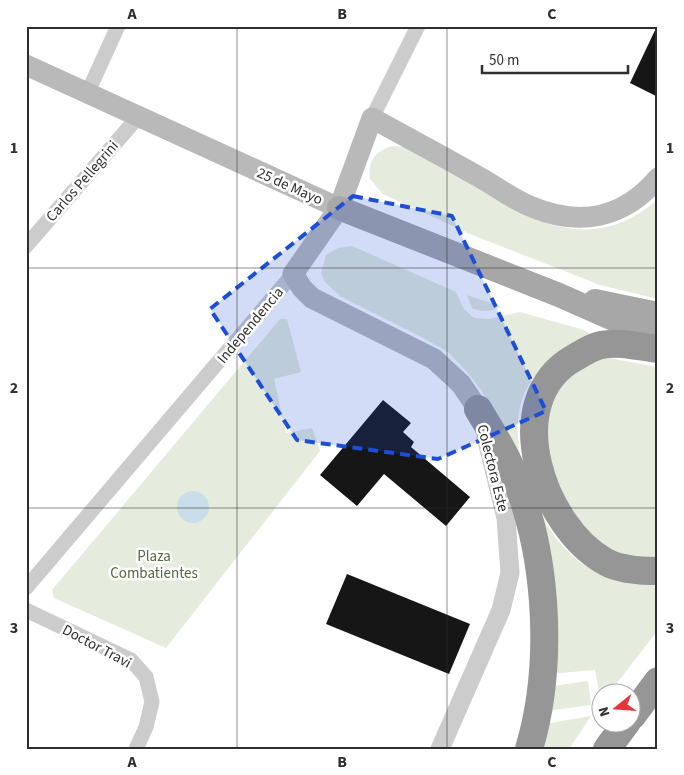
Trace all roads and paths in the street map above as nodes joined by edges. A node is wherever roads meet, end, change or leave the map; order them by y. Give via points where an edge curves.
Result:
1 (118, 26) edge
2 (418, 26) edge
3 (26, 65) edge
4 (88, 92) junction
5 (138, 117) junction
6 (372, 118) junction
7 (658, 178) edge
8 (339, 208) junction
9 (26, 246) edge
10 (292, 274) junction
11 (559, 294) junction
12 (658, 314) edge
13 (658, 333) edge
14 (658, 349) edge
15 (478, 409) junction
16 (658, 571) edge
17 (26, 588) edge
18 (26, 610) edge
19 (658, 681) edge
20 (642, 703) edge
21 (620, 732) edge
22 (136, 749) edge
23 (440, 749) edge
24 (529, 749) edge
25 (608, 749) edge

1 - 4 street
2 - 6 street, Independencia
3 - 4 main road, 25 de Mayo
4 - 5 main road, 25 de Mayo
5 - 8 main road, 25 de Mayo
5 - 9 street, Carlos Pellegrini
6 - 7 main road via 530,207 561,217 607,214 644,193
6 - 8 main road, Independencia
8 - 10 main road, Independencia
8 - 11 main road, 25 de Mayo
10 - 15 main road, Colectora Este via 312,298 434,358 462,384
10 - 17 street, Independencia
11 - 12 main road, 25 de Mayo
11 - 13 main road, 25 de Mayo via 627,325
14 - 16 highway via 602,344 564,363 543,390 536,412 535,433 537,458 547,492 554,508 583,547 607,563 629,569
15 - 23 street, Colectora Este via 506,518 510,573 501,610
15 - 24 highway via 504,453 519,487 535,543 543,614 543,670
18 - 22 street, Doctor Travi via 131,660 146,677 152,702
19 - 20 highway
21 - 25 highway

